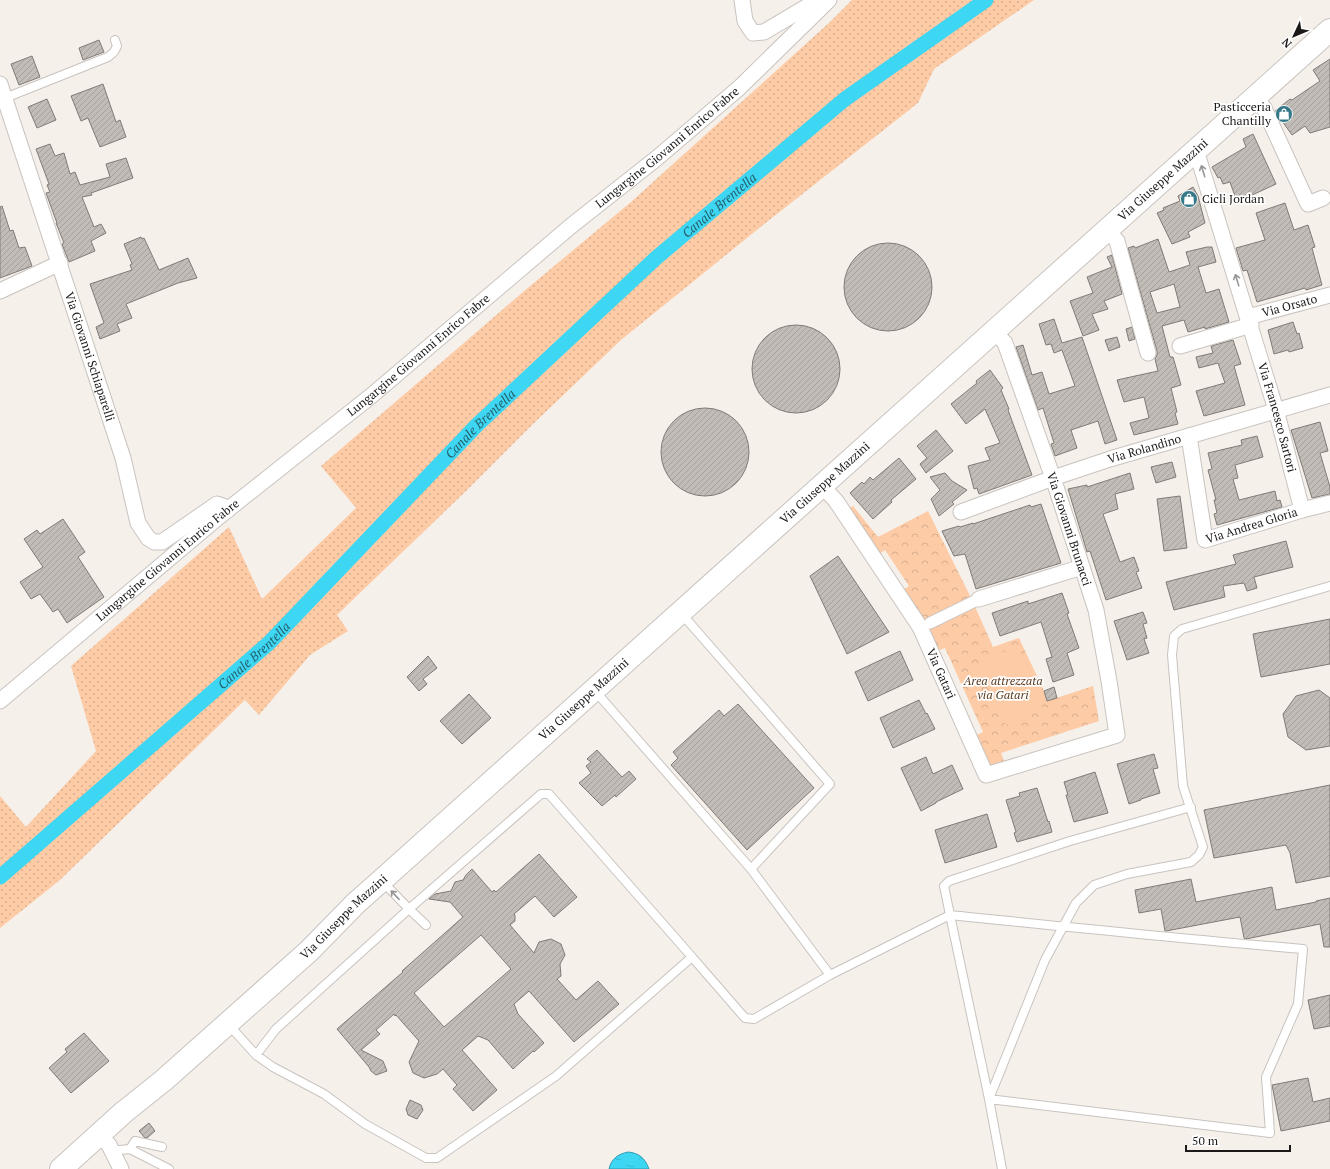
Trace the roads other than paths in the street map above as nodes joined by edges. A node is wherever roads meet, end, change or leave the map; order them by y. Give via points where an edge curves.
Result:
1 (742, 0) edge
2 (818, 0) edge
3 (829, 0) edge
4 (1330, 30) edge
5 (115, 40) dead end
6 (2, 91) edge
7 (1254, 98) junction
8 (1192, 153) junction
9 (1323, 198) dead end
10 (1107, 230) junction
11 (60, 263) junction
12 (0, 291) edge
13 (1330, 294) edge
14 (1249, 321) junction
15 (994, 331) junction
16 (1180, 346) dead end
17 (1148, 354) dead end
18 (1330, 395) edge
19 (1276, 410) junction
20 (1189, 436) junction
21 (1053, 478) junction
22 (822, 486) junction
23 (1330, 503) edge
24 (228, 510) junction
25 (1302, 510) junction
26 (960, 512) dead end
27 (1082, 568) junction
28 (1330, 586) edge
29 (979, 599) joint
30 (681, 613) junction
31 (925, 625) junction
32 (595, 690) junction
33 (0, 701) edge
34 (1117, 735) joint
35 (1191, 807) junction
36 (751, 869) junction
37 (382, 880) junction
38 (409, 909) junction
39 (950, 915) junction
40 (426, 926) dead end
41 (1062, 927) junction
42 (692, 957) junction
43 (830, 975) junction
44 (228, 1024) junction
45 (256, 1055) junction
46 (989, 1099) junction
47 (99, 1134) junction
48 (162, 1147) dead end
49 (130, 1149) junction
50 (113, 1153) junction
51 (61, 1169) edge
52 (121, 1169) edge
53 (169, 1169) edge
54 (1002, 1169) edge

1 - 2 street via 745,21 752,33 764,32
3 - 24 street, Lungargine Giovanni Enrico Fabre via 738,88 674,143 565,231 371,396
4 - 7 main road, Via Giuseppe Mazzini
5 - 6 lane via 117,46 108,57
6 - 11 street, Via Giovanni Schiaparelli
7 - 8 main road, Via Giuseppe Mazzini
7 - 9 street via 1264,108 1308,204
8 - 10 main road, Via Giuseppe Mazzini
14 -> 8 street, Via Francesco Sartori via 1200,160
10 - 15 main road, Via Giuseppe Mazzini
10 - 17 street, Via Giuseppe Mazzini via 1117,241
11 - 12 street
11 - 24 street, Via Giovanni Schiaparelli via 123,458 138,523 148,538 154,542 162,542 217,504
13 - 14 street, Via Orsato
14 - 16 street
14 - 19 street, Via Francesco Sartori
15 - 21 street, Via Giovanni Brunacci via 1005,343
15 - 22 main road, Via Giuseppe Mazzini
18 - 19 street, Via Rolandino
19 - 20 street, Via Rolandino
19 - 25 street, Via Francesco Sartori
20 - 21 street, Via Rolandino
20 - 25 street, Via Andrea Gloria via 1205,540
21 - 26 street, Via Rolandino
21 - 27 street, Via Giovanni Brunacci
22 - 30 main road, Via Giuseppe Mazzini
22 - 31 street, Via Gatari via 836,501
23 - 25 street, Via Andrea Gloria
24 - 33 street, Lungargine Giovanni Enrico Fabre
27 - 29 street
27 - 34 street, Via Giovanni Brunacci via 1096,610 1110,681
28 - 35 lane via 1182,629 1174,636 1172,655 1183,786
29 - 31 street
30 - 32 main road, Via Giuseppe Mazzini
30 - 36 lane via 830,784
31 - 34 street, Via Gatari via 986,775
32 - 36 lane
32 - 37 main road, Via Giuseppe Mazzini
35 - 39 lane via 1070,841 949,880 944,886
35 - 41 lane via 1203,847 1199,855 1190,862 1127,874 1094,885 1076,903
36 - 43 lane
38 -> 37 lane
37 - 44 main road, Via Giuseppe Mazzini via 309,952
38 - 40 lane
38 - 42 lane via 542,794 549,794
38 - 45 lane via 276,1029
39 - 41 lane
39 - 43 lane
39 - 46 lane
41 - 46 lane via 1045,960
41 - 46 lane via 1303,949 1298,1004 1266,1077 1270,1133
42 - 43 lane via 745,1018 754,1019
42 - 45 lane via 556,1076 437,1158 426,1158 365,1124 324,1094
44 - 45 lane
44 - 47 main road, Via Giuseppe Mazzini
46 - 54 lane
47 - 50 street
47 - 51 main road, Via Giuseppe Mazzini
48 - 49 lane via 135,1141
49 - 50 lane
49 - 53 lane
50 - 52 street

